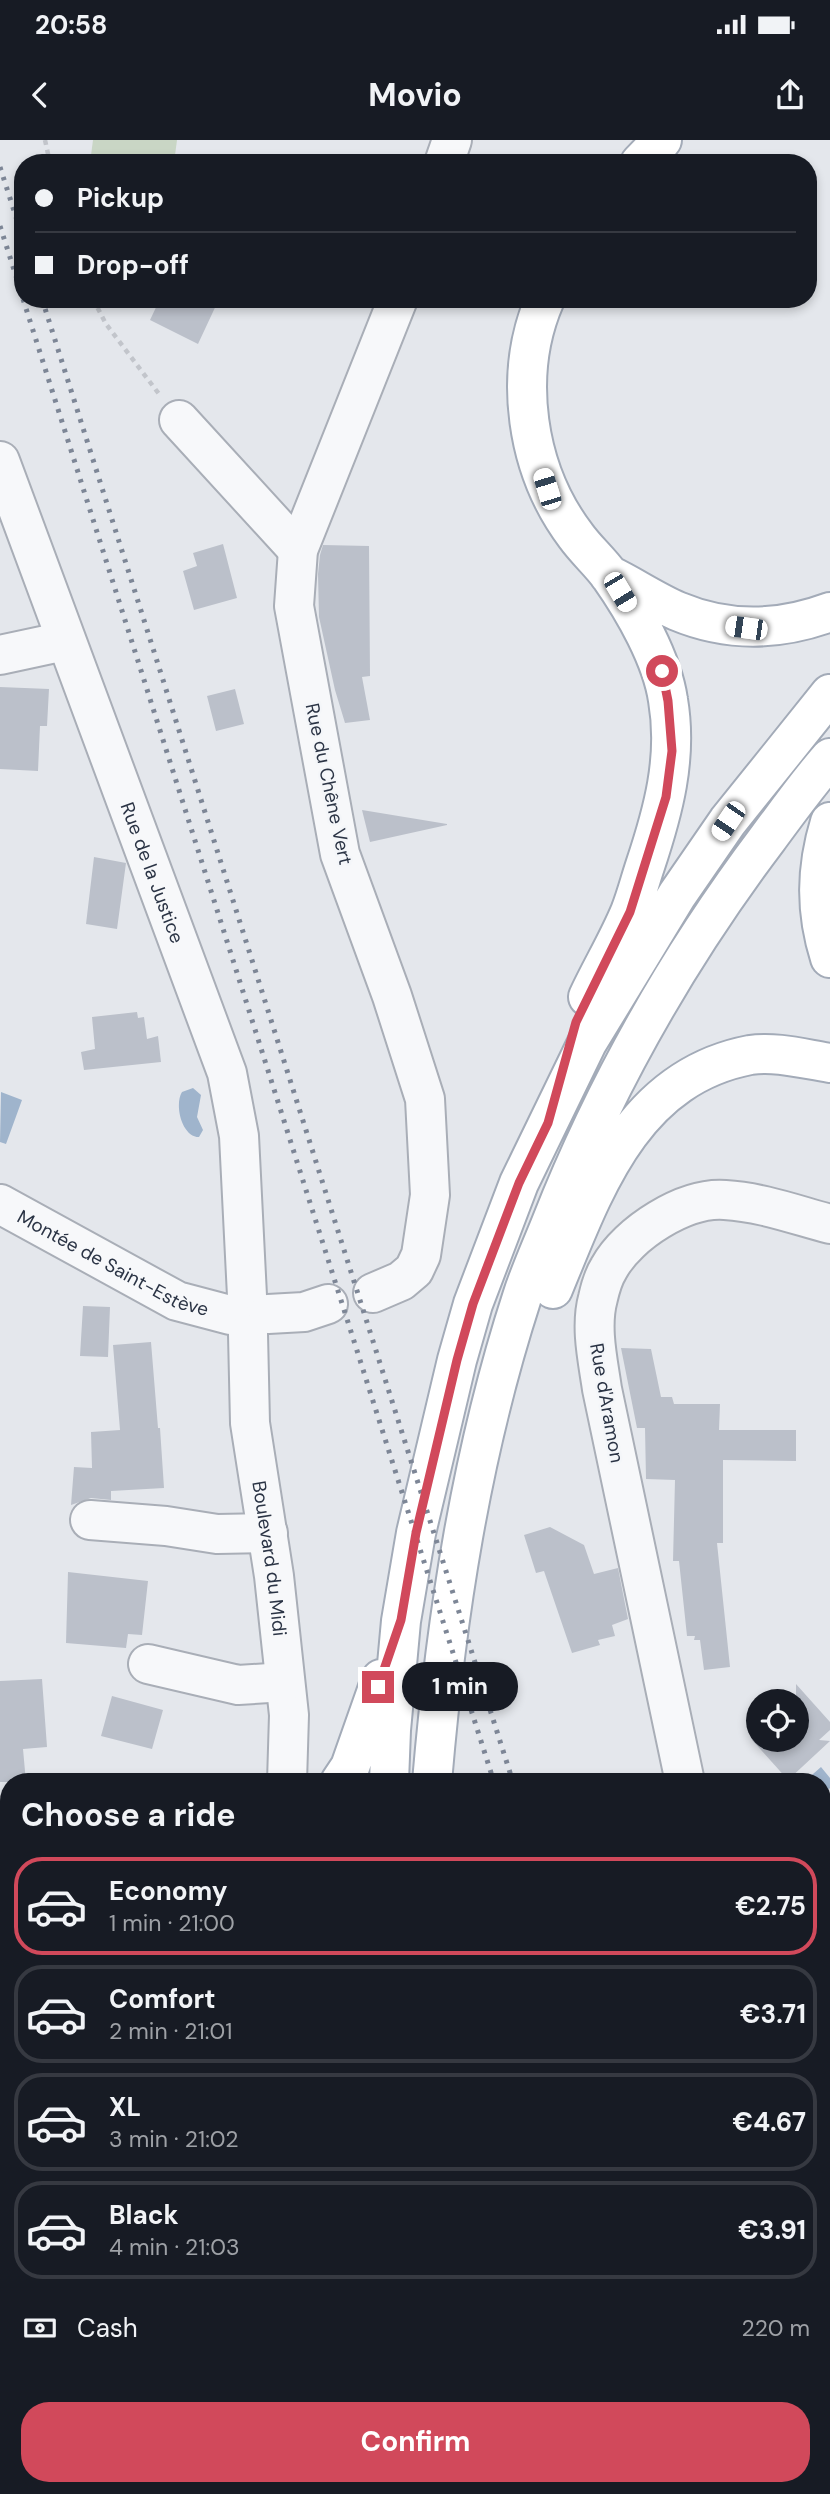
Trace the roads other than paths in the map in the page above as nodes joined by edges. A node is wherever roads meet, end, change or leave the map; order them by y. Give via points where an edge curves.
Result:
1 (394, 308) edge
2 (542, 308) edge
3 (179, 420) road end
4 (0, 461) edge
5 (298, 550) junction
6 (610, 575) junction
7 (830, 612) edge
8 (65, 641) junction
9 (0, 655) edge
10 (830, 694) edge
11 (830, 758) edge
12 (830, 822) edge
13 (830, 958) edge
14 (830, 1063) edge
15 (548, 1123) junction
16 (0, 1204) edge
17 (830, 1224) edge
18 (373, 1293) dead end
19 (328, 1304) dead end
20 (248, 1315) junction
21 (475, 1471) junction
22 (90, 1520) dead end
23 (268, 1533) junction
24 (401, 1620) junction
25 (148, 1664) dead end
26 (285, 1682) junction
27 (287, 1773) edge
28 (346, 1773) edge
29 (390, 1773) edge
30 (433, 1773) edge
31 (683, 1773) edge

1 - 5 street, Rue du Chêne Vert
2 - 6 main road via 531,349 526,399 534,445 547,489 575,535
3 - 5 street
4 - 8 street, Rue de la Justice
5 - 18 street, Rue du Chêne Vert via 294,606 340,854 425,1099 430,1195 421,1255 414,1270
6 - 7 main road via 676,611 715,623 746,628 791,624
6 - 15 main road via 662,671 672,751 666,797 630,912 576,1022
8 - 9 street
8 - 20 street, Rue de la Justice via 227,1073 239,1136
10 - 15 main road via 728,821 677,895 587,1043
11 - 21 main road via 721,900 609,1093 523,1294
12 - 13 main road via 821,852 818,896
14 - 21 main road via 752,1055 710,1068 672,1089 641,1117 589,1203
15 - 24 main road via 519,1183 473,1304 416,1533
16 - 20 street, Montée de Saint-Estève via 177,1301
17 - 31 street, Rue d'Aramon via 722,1199 691,1205 659,1218 632,1239 609,1267 597,1300 601,1389
19 - 20 street via 304,1311
20 - 23 street, Boulevard du Midi via 250,1423
21 - 30 main road via 442,1673
22 - 23 street via 217,1534
23 - 26 street, Boulevard du Midi
24 - 28 main road
24 - 29 main road
25 - 26 street via 238,1685
26 - 27 street, Boulevard du Midi

